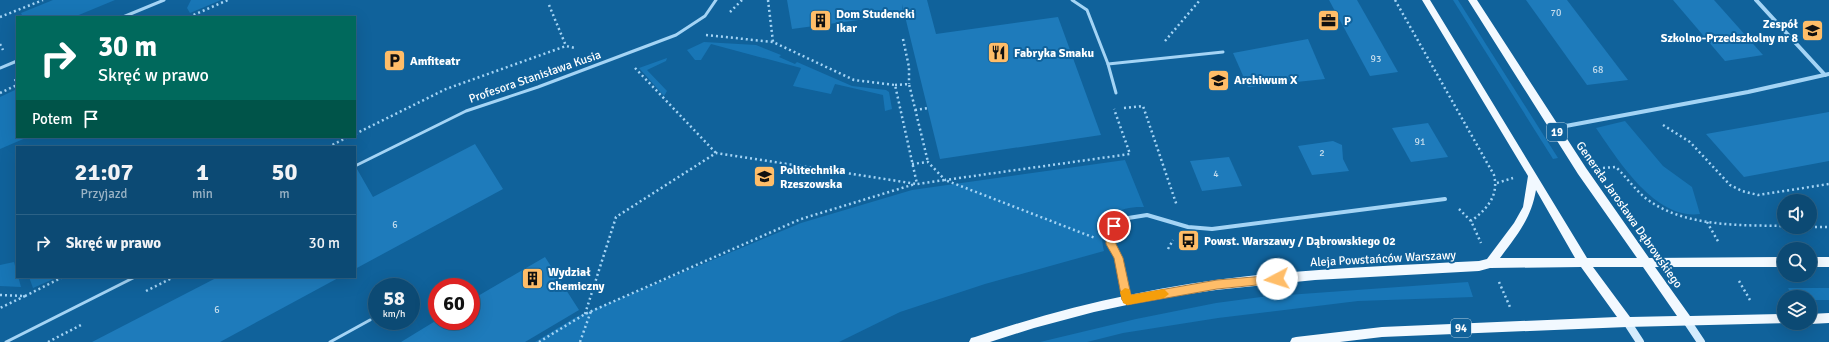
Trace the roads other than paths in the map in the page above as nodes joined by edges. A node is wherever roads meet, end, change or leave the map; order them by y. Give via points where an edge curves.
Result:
1 (164, 0) edge
2 (716, 0) edge
3 (1072, 0) edge
4 (1426, 0) edge
5 (1472, 0) edge
6 (1756, 0) edge
7 (125, 16) edge
8 (1223, 52) dead end
9 (16, 61) edge
10 (1108, 64) junction
11 (0, 68) edge
12 (1827, 74) edge
13 (1116, 93) road end
14 (1555, 128) junction
15 (356, 166) edge
16 (1533, 176) junction
17 (1444, 199) dead end
18 (1644, 262) junction
19 (1777, 262) edge
20 (1817, 262) edge
21 (1829, 262) edge
22 (1490, 263) junction
23 (1584, 263) junction
24 (133, 278) edge
25 (1127, 300) junction
26 (1829, 318) edge
27 (1777, 319) edge
28 (1817, 319) edge
29 (368, 321) edge
30 (1687, 321) junction
31 (1627, 322) junction
32 (6, 342) edge
33 (330, 342) edge
34 (974, 342) edge
35 (1296, 342) edge
36 (1299, 342) edge
37 (1640, 342) edge
38 (1701, 342) edge

1 - 7 lane
2 - 15 lane, Profesora Stanisława Kusia via 705,16 676,35 466,111
3 - 10 lane via 1087,10
4 - 16 main road
5 - 14 main road, Generała Jarosława Dąbrowskiego / 19
6 - 12 street
8 - 10 lane
9 - 11 lane
10 - 13 lane
12 - 14 street via 1748,92
14 - 18 main road, Generała Jarosława Dąbrowskiego / 19
16 - 22 main road via 1528,207 1518,226
16 - 23 main road
17 - 25 street via 1212,229 1147,215 1122,219 1114,226 1110,236 1118,258
18 - 19 main road, Aleja Powstańców Warszawy
18 - 23 main road, Aleja Powstańców Warszawy
18 - 30 main road, Generała Jarosława Dąbrowskiego
20 - 21 main road
22 - 23 main road, Aleja Powstańców Warszawy
22 - 25 main road, Aleja Powstańców Warszawy via 1479,266 1308,276 1217,285
23 - 31 main road
24 - 32 lane
25 - 34 main road, Aleja Powstańców Warszawy via 1012,329
26 - 28 main road
27 - 30 main road
29 - 33 lane
30 - 31 main road
30 - 38 main road, Generała Jarosława Dąbrowskiego
31 - 36 main road, 94 via 1382,332
31 - 37 main road
35 - 36 main road, 94

